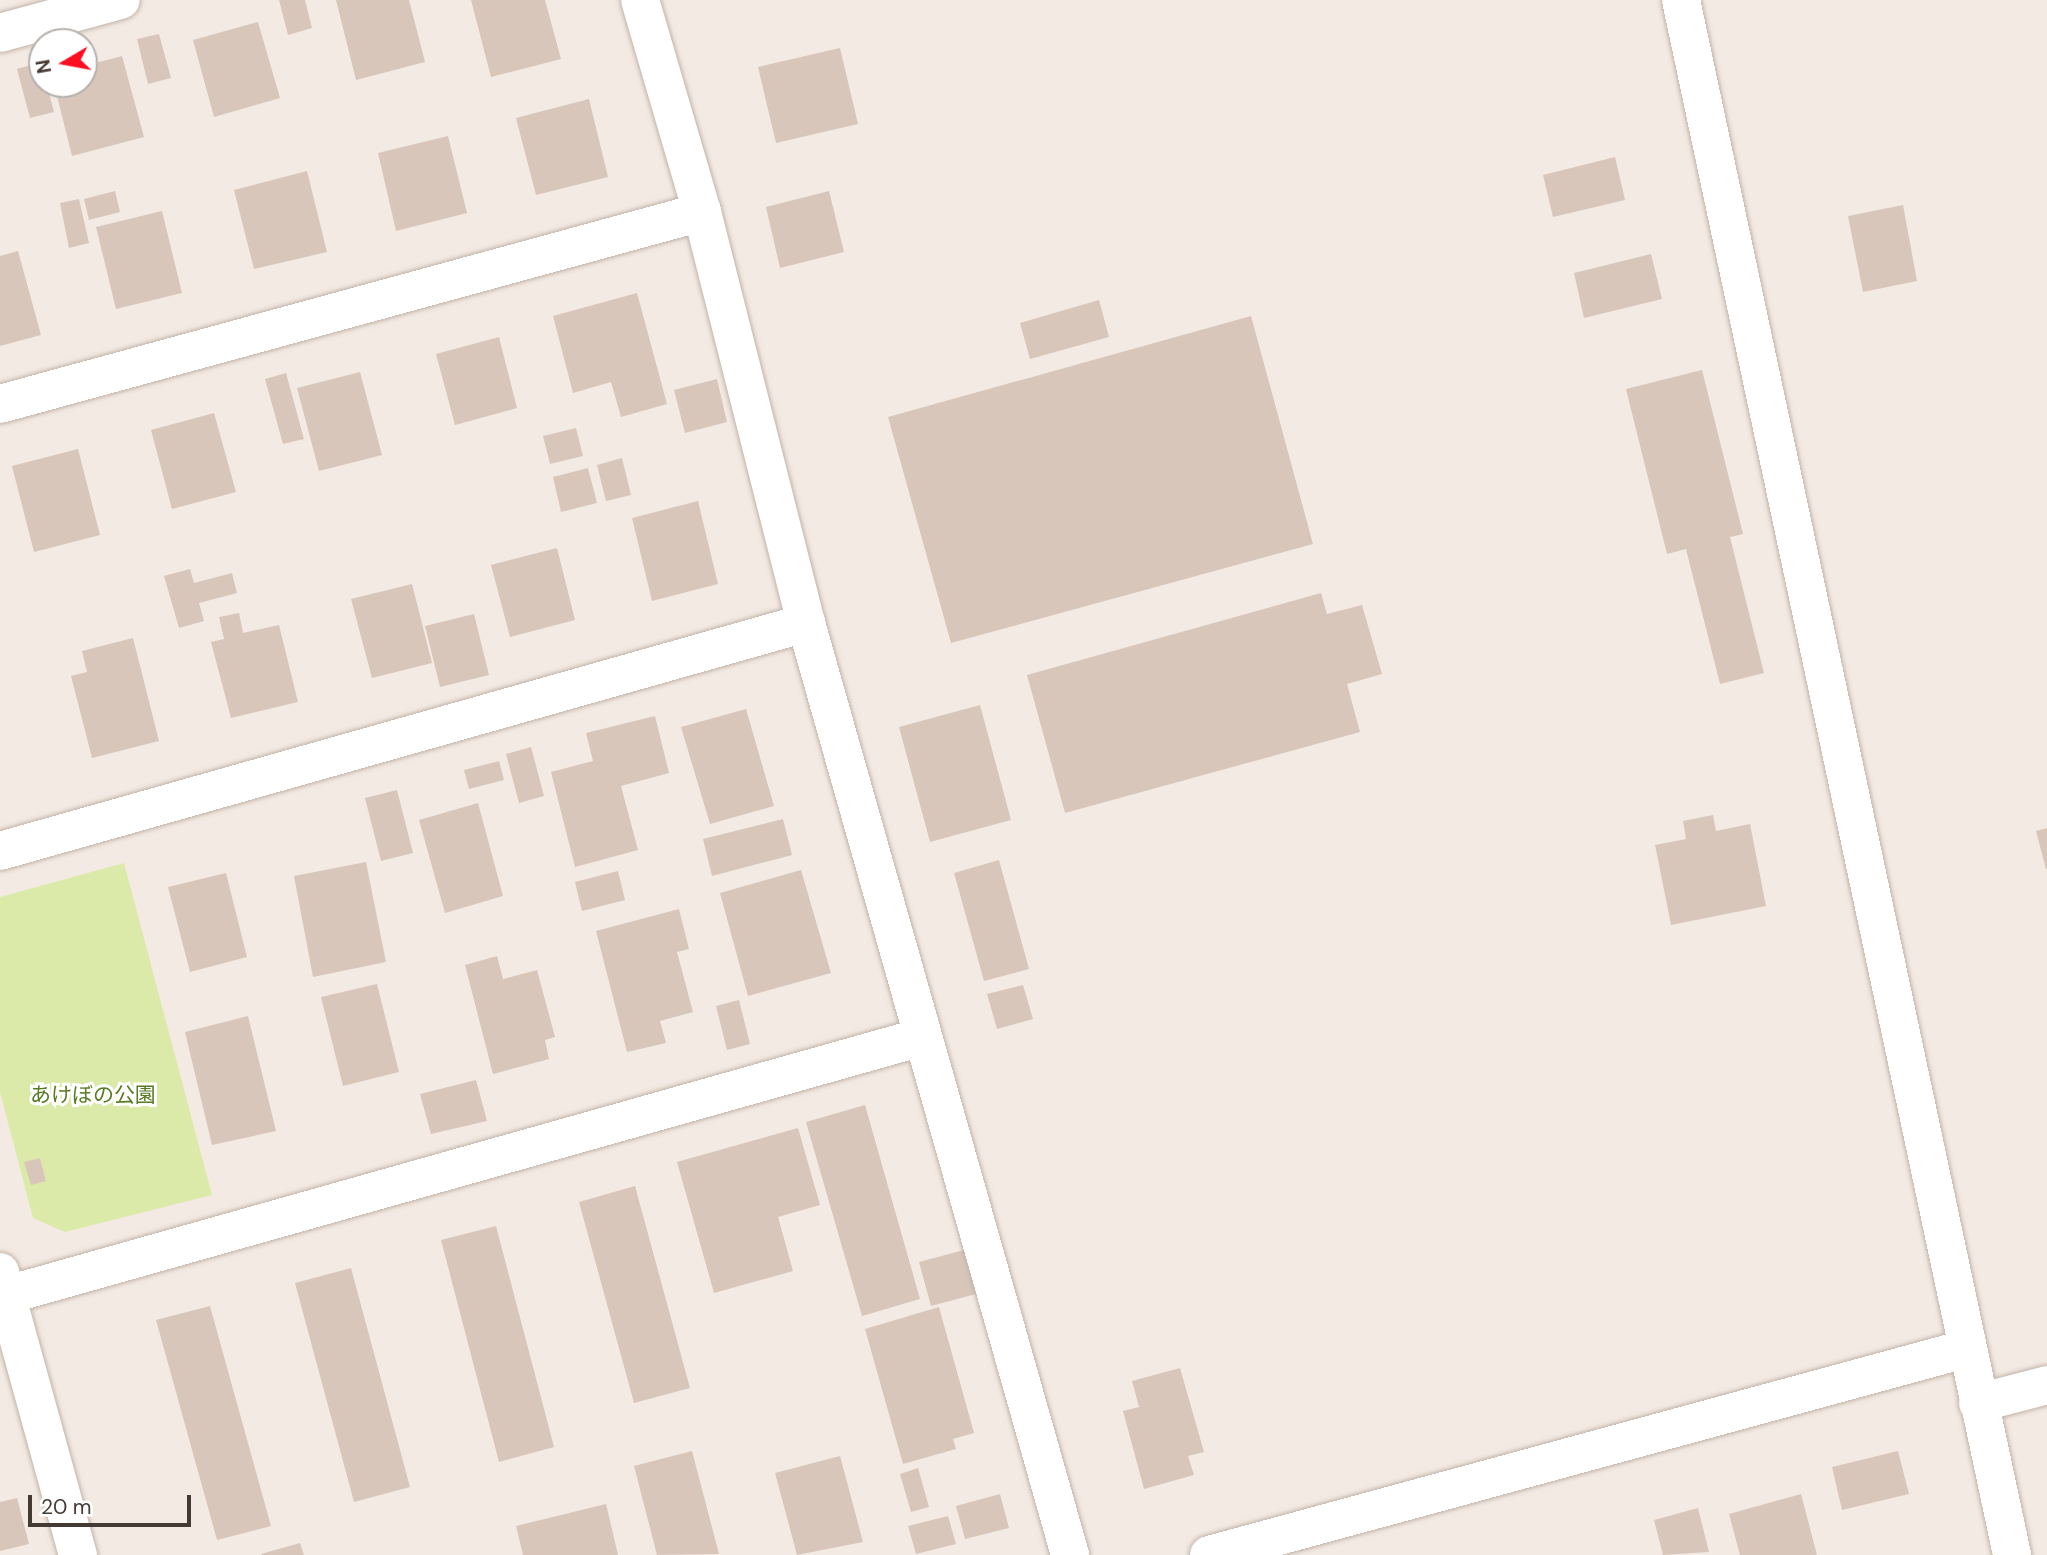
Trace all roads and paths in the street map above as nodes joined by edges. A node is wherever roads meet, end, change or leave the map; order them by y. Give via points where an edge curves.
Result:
1 (121, 0) edge
2 (640, 0) edge
3 (1681, 0) edge
4 (0, 33) edge
5 (702, 212) junction
6 (0, 404) edge
7 (806, 623) junction
8 (0, 851) edge
9 (922, 1037) junction
10 (2, 1288) edge
11 (1965, 1349) junction
12 (2047, 1385) edge
13 (1978, 1403) junction
14 (78, 1555) edge
15 (1070, 1555) edge
16 (1209, 1555) edge
17 (2012, 1555) edge

1 - 4 street
2 - 5 street
3 - 11 street
5 - 6 street
5 - 7 street
7 - 8 street
7 - 9 street
9 - 10 street
9 - 15 street
10 - 14 street
11 - 13 street
11 - 16 street
12 - 13 street
13 - 17 street

